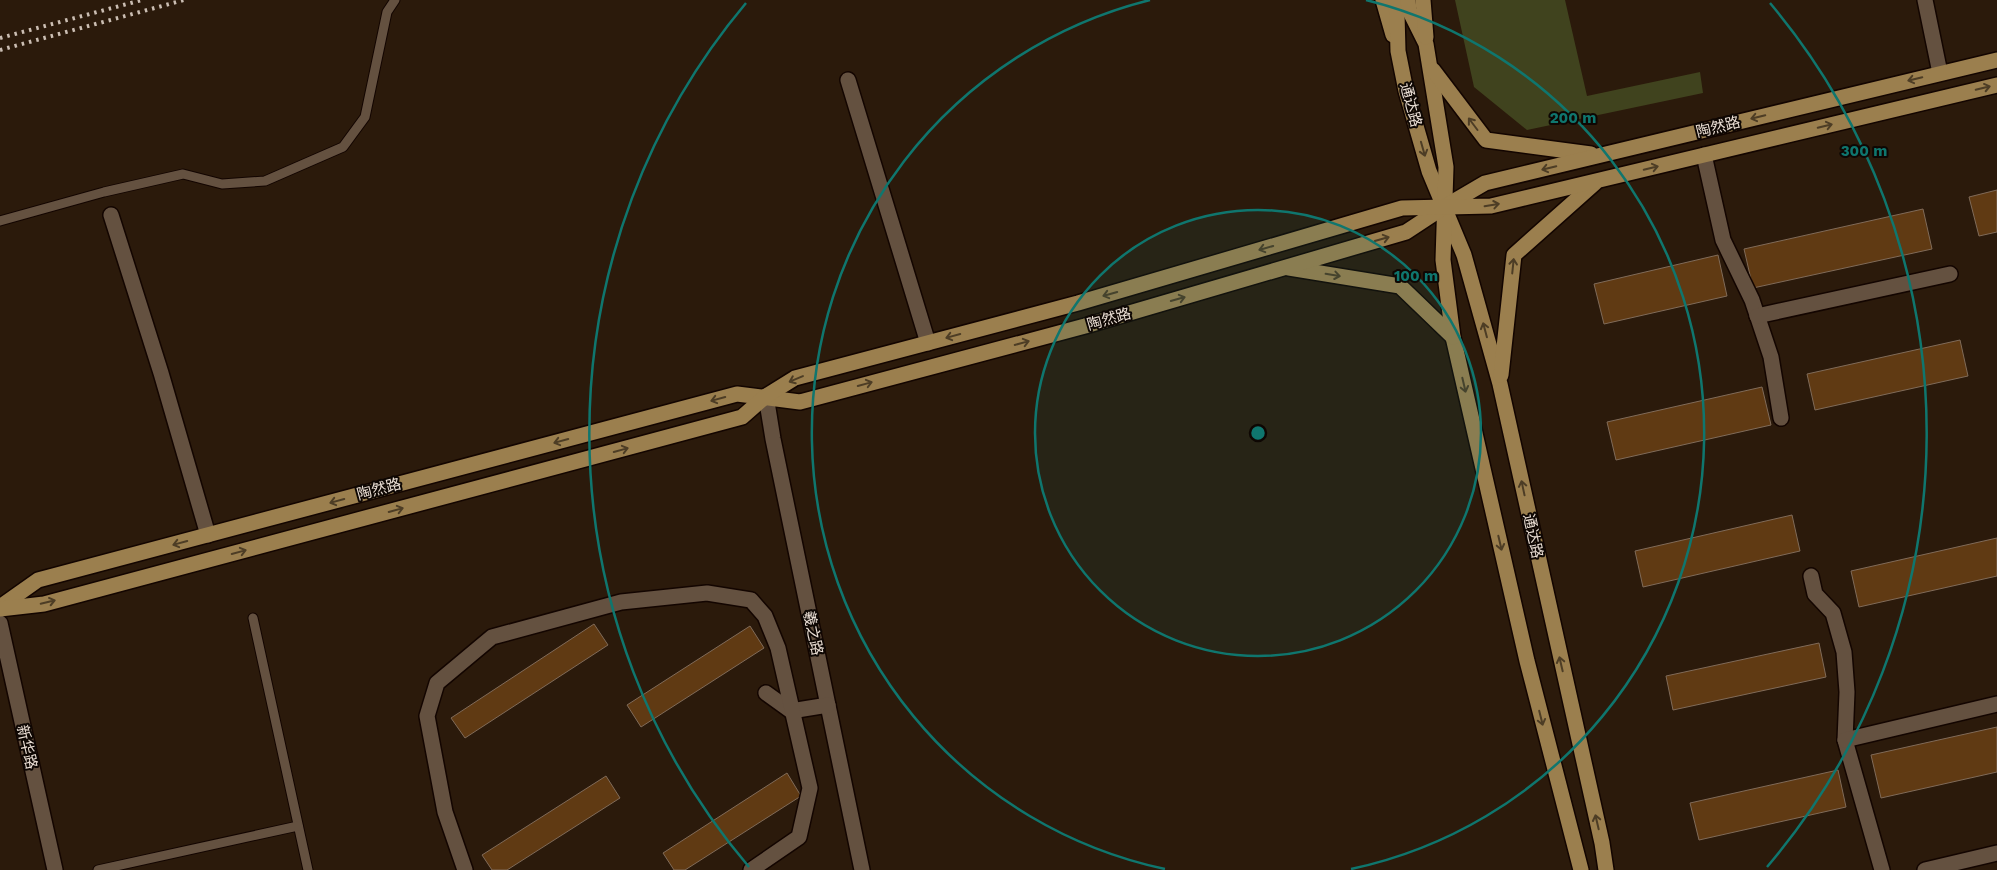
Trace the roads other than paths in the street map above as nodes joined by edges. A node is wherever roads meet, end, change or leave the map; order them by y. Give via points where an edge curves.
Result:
1 (395, 0) edge
2 (1408, 0) edge
3 (1423, 0) edge
4 (1925, 0) edge
5 (1386, 3) edge
6 (1426, 44) junction
7 (1997, 60) edge
8 (1431, 67) junction
9 (1940, 73) junction
10 (848, 80) dead end
11 (1997, 85) edge
12 (1600, 155) junction
13 (1704, 155) junction
14 (1598, 181) junction
15 (1444, 207) junction
16 (111, 215) dead end
17 (0, 221) edge
18 (1285, 267) junction
19 (1950, 274) dead end
20 (1757, 316) junction
21 (1453, 337) junction
22 (928, 343) junction
23 (1500, 384) junction
24 (766, 396) junction
25 (1780, 418) dead end
26 (208, 535) junction
27 (1811, 576) dead end
28 (0, 608) edge
29 (253, 618) dead end
30 (0, 623) edge
31 (766, 693) dead end
32 (1997, 704) edge
33 (828, 705) junction
34 (791, 711) junction
35 (1845, 740) junction
36 (298, 826) junction
37 (1997, 853) edge
38 (54, 870) edge
39 (98, 870) edge
40 (308, 870) edge
41 (465, 870) edge
42 (751, 870) edge
43 (862, 870) edge
44 (1581, 870) edge
45 (1606, 870) edge
46 (1882, 870) edge
47 (1925, 870) edge

1 - 17 lane via 386,12 365,116 343,148 265,181 222,184 182,174
2 - 6 main road, 通达路 via 1409,10
3 - 6 main road
4 - 9 street
5 -> 15 main road, 通达路 via 1397,14 1398,51 1406,91 1429,171
6 - 8 main road, 通达路
7 - 9 main road, 陶然路
12 -> 8 main road via 1486,140
8 - 15 main road, 通达路 via 1446,167
9 -> 12 main road, 陶然路
10 - 22 street
13 -> 11 main road, 陶然路
12 -> 15 main road, 陶然路 via 1485,183
14 -> 13 main road, 陶然路
13 - 20 street via 1724,240
15 -> 14 main road, 陶然路 via 1490,206
23 -> 14 main road via 1514,255
18 -> 15 main road, 陶然路 via 1406,232
15 - 21 main road, 通达路 via 1443,260
15 -> 22 main road, 陶然路 via 1402,208 1078,303
23 -> 15 main road, 通达路 via 1464,256
16 - 26 street
18 -> 21 main road via 1400,286
24 -> 18 main road, 陶然路 via 800,402 1085,326
19 - 20 street
20 - 25 street via 1771,357
21 -> 44 main road, 通达路 via 1527,661
22 -> 24 main road, 陶然路 via 795,378
45 -> 23 main road, 通达路
24 -> 26 main road, 陶然路 via 737,394
28 -> 24 main road, 陶然路 via 44,604 742,417
24 - 33 street, 羲之路
26 -> 28 main road, 陶然路 via 38,580
27 - 35 street via 1815,594 1833,613 1844,652 1847,692
29 - 36 lane
30 - 38 street, 新华路
31 - 34 street
32 - 35 street
33 - 34 street
33 - 43 street, 羲之路
34 - 41 street via 778,648 765,616 751,600 708,593 621,602 492,637 437,683 427,716 445,812
34 - 42 street via 810,788 799,837
35 - 46 street
36 - 39 lane
36 - 40 lane
37 - 47 street

